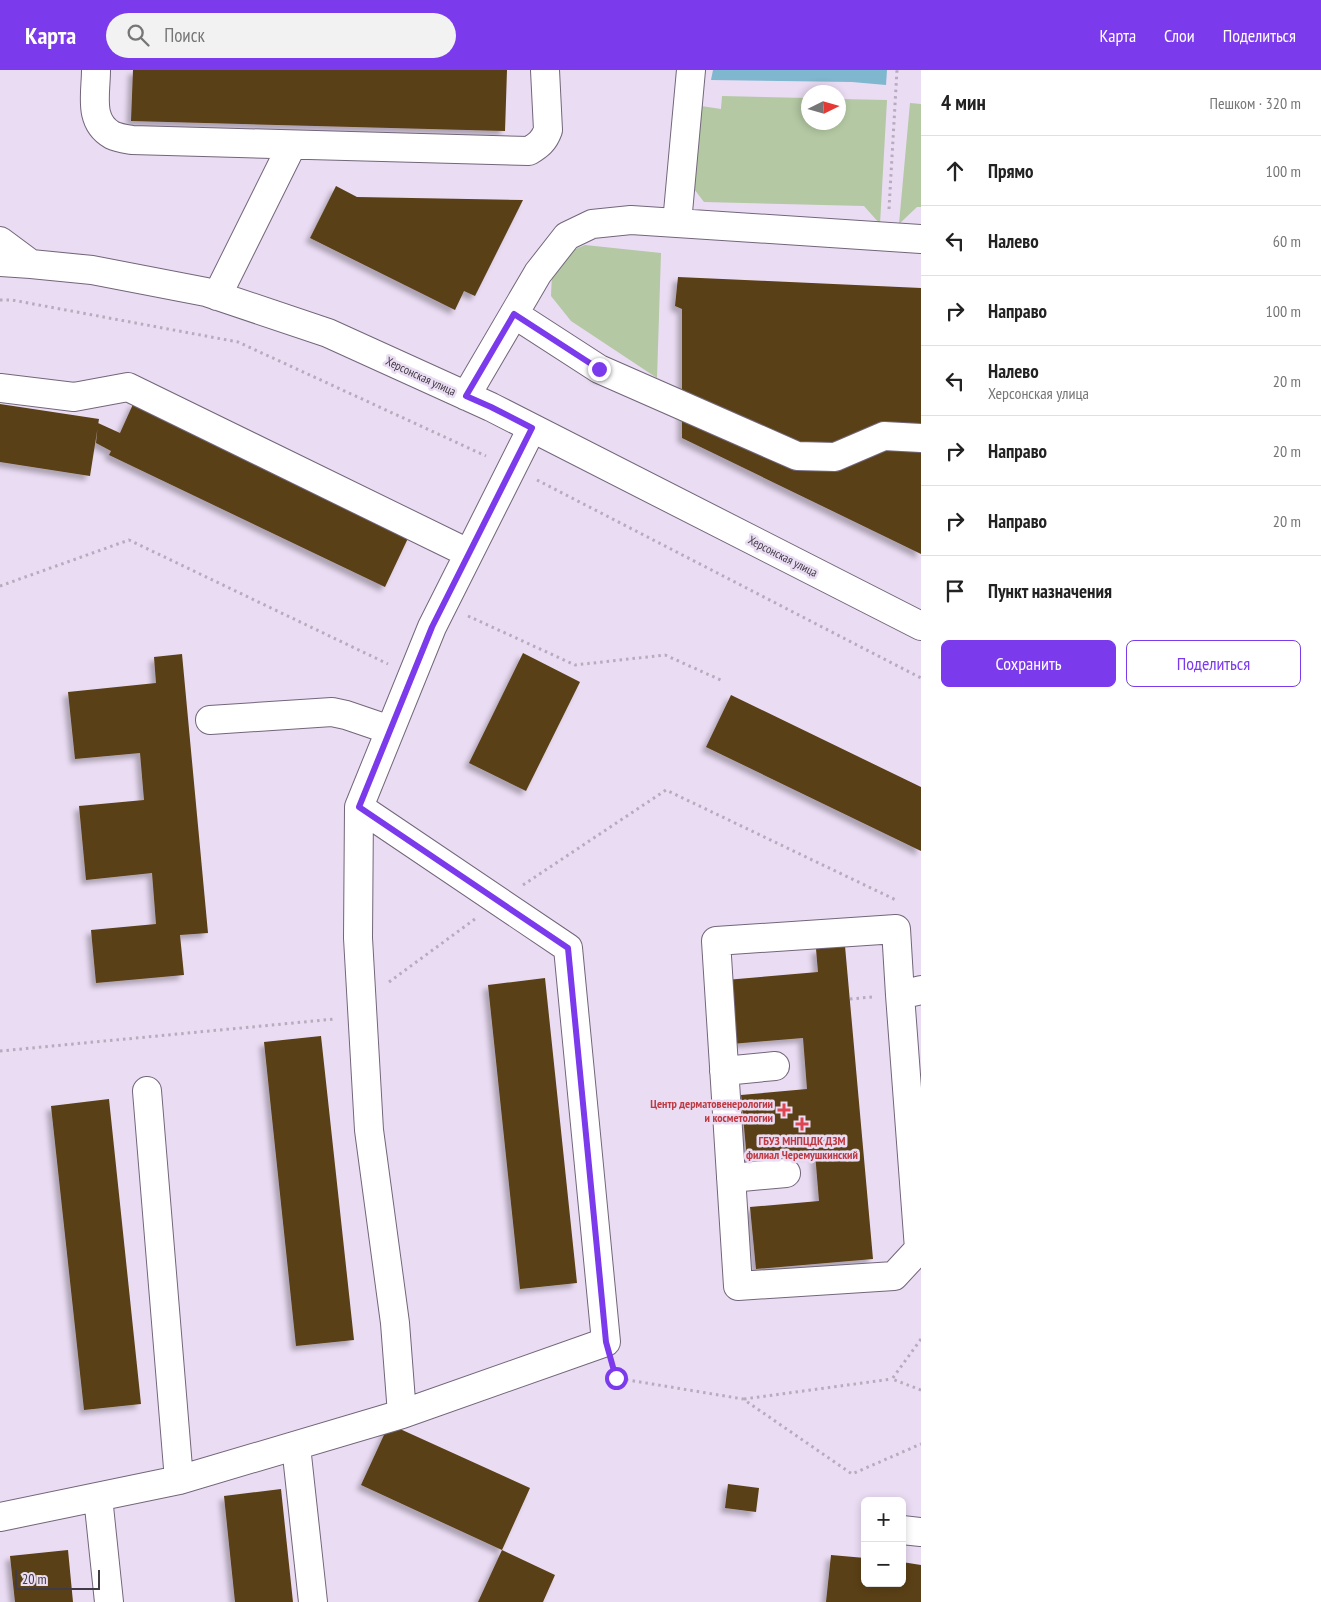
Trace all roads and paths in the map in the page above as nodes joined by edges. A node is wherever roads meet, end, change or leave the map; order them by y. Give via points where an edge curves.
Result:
1 (96, 70) edge
2 (545, 70) edge
3 (691, 70) edge
4 (898, 70) edge
5 (292, 145) junction
6 (678, 223) junction
7 (887, 237) junction
8 (921, 239) edge
9 (0, 241) edge
10 (0, 262) edge
11 (31, 264) junction
12 (217, 296) junction
13 (0, 300) edge
14 (514, 314) junction
15 (0, 388) edge
16 (466, 396) junction
17 (532, 428) junction
18 (921, 438) edge
19 (512, 468) junction
20 (468, 553) junction
21 (0, 586) edge
22 (442, 604) junction
23 (921, 626) edge
24 (412, 676) junction
25 (921, 678) edge
26 (723, 681) dead end
27 (210, 720) dead end
28 (390, 730) junction
29 (359, 807) junction
30 (499, 901) junction
31 (903, 904) dead end
32 (911, 992) edge
33 (362, 1002) junction
34 (0, 1051) edge
35 (775, 1066) dead end
36 (724, 1071) junction
37 (148, 1091) dead end
38 (786, 1173) dead end
39 (731, 1178) junction
40 (921, 1339) edge
41 (606, 1342) junction
42 (892, 1380) junction
43 (921, 1390) edge
44 (744, 1399) junction
45 (402, 1414) junction
46 (921, 1444) edge
47 (296, 1446) junction
48 (179, 1480) junction
49 (98, 1497) junction
50 (0, 1517) edge
51 (906, 1530) edge
52 (921, 1532) edge
53 (109, 1602) edge
54 (313, 1602) edge

1 - 5 street via 95,113 100,126 114,136 132,140
2 - 5 street via 548,130 539,145 528,152
3 - 6 street
4 - 7 path
5 - 12 street
6 - 7 street
6 - 14 street via 631,220 592,224 567,236 538,273
7 - 8 street
9 - 11 street
10 - 11 street, Херсонская улица
11 - 12 street, Херсонская улица via 92,270
12 - 16 street, Херсонская улица via 328,333
13 - 19 path via 238,342
14 - 16 street
14 - 18 street via 599,369 797,456 835,457 884,436
15 - 20 street via 74,397 128,386
16 - 17 street, Херсонская улица
17 - 19 street
17 - 23 street, Херсонская улица
19 - 20 street
19 - 25 path
20 - 22 street
21 - 24 path via 129,540
22 - 24 street
22 - 26 path via 575,665 665,655
24 - 28 street
27 - 28 street via 332,712
28 - 29 street
29 - 30 street
29 - 33 street via 358,938
30 - 31 path via 666,790
30 - 33 path
30 - 41 street via 568,948
32 - 36 street via 896,929 716,941
32 - 39 street via 919,1249 894,1276 738,1286
33 - 34 path via 339,1019
33 - 45 street via 369,1130 395,1323
35 - 36 street
36 - 39 street
37 - 48 street
38 - 39 street
40 - 42 path
41 - 44 path via 616,1378
41 - 45 street
42 - 43 path
42 - 44 path
44 - 46 path via 852,1474
45 - 47 street
47 - 48 street
47 - 54 street
48 - 49 street
49 - 50 street
49 - 53 street
51 - 52 street

